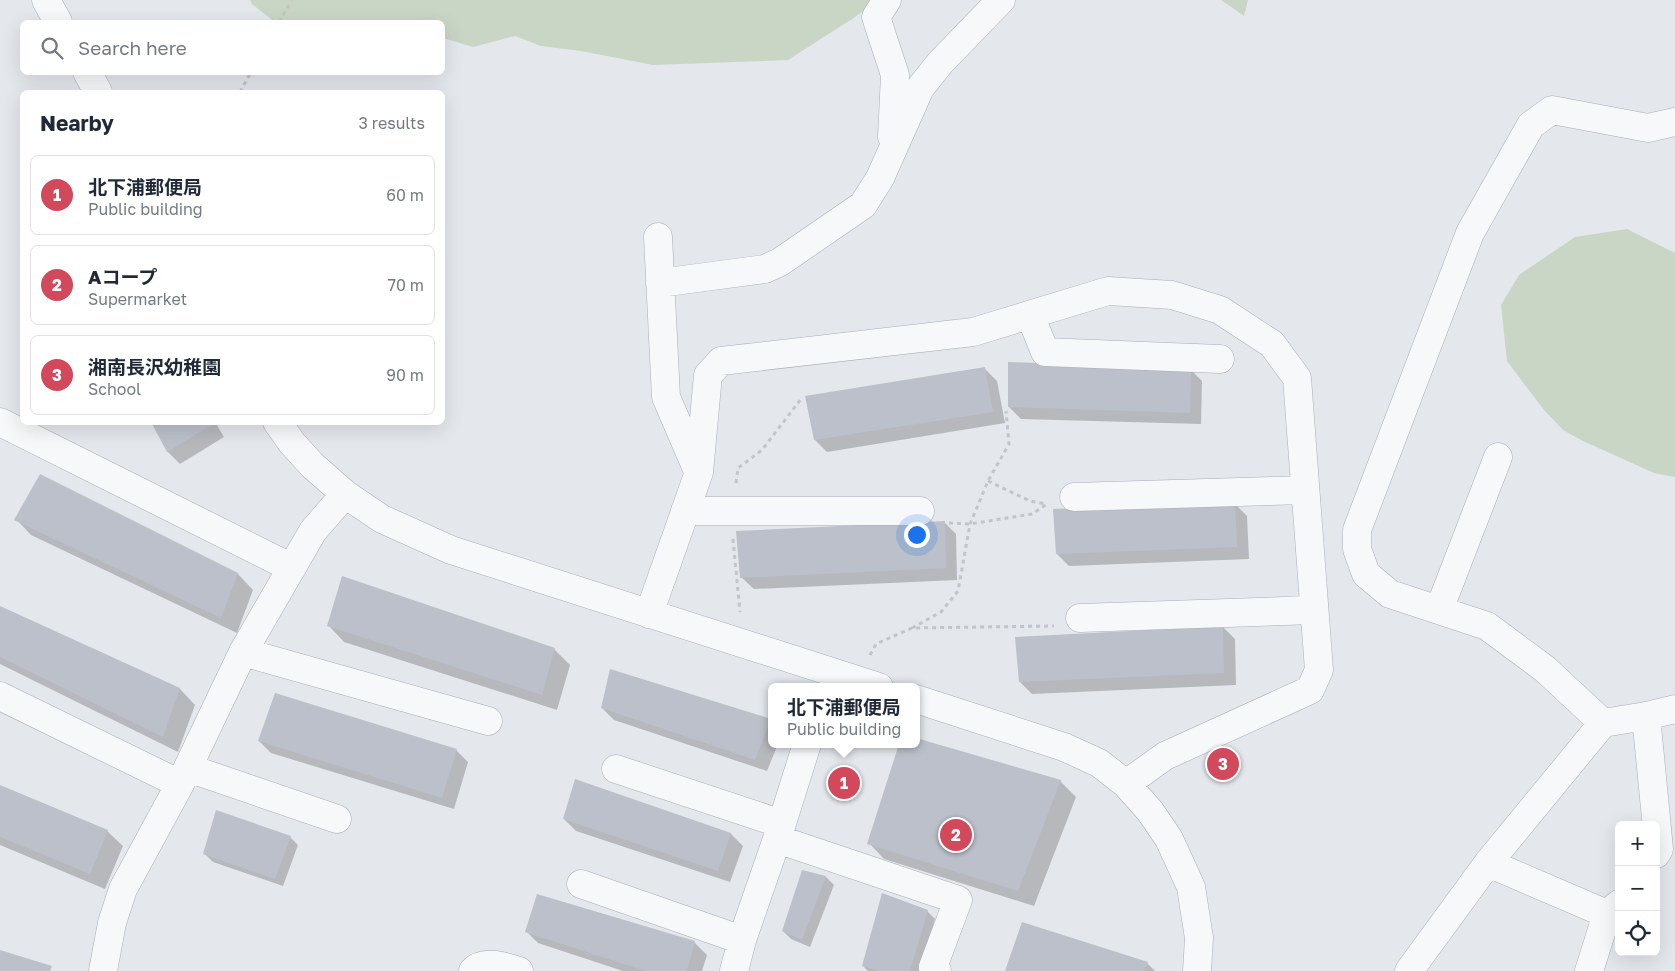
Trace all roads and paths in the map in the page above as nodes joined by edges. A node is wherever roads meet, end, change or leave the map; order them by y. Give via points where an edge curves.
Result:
1 (46, 0) edge
2 (292, 0) edge
3 (887, 0) edge
4 (1000, 0) edge
5 (57, 20) edge
6 (280, 20) edge
7 (89, 75) edge
8 (250, 75) edge
9 (97, 90) edge
10 (241, 90) edge
11 (1675, 122) edge
12 (891, 151) junction
13 (658, 237) dead end
14 (660, 283) junction
15 (1030, 315) junction
16 (1220, 359) dead end
17 (1006, 411) dead end
18 (0, 422) edge
19 (279, 425) edge
20 (1498, 457) dead end
21 (699, 472) junction
22 (988, 481) junction
23 (1305, 490) junction
24 (345, 494) junction
25 (1074, 497) dead end
26 (920, 510) dead end
27 (685, 511) junction
28 (949, 524) dead end
29 (970, 524) junction
30 (292, 568) junction
31 (1314, 610) junction
32 (1440, 610) junction
33 (649, 614) junction
34 (1069, 622) joint
35 (912, 628) junction
36 (243, 652) junction
37 (827, 679) edge
38 (861, 683) edge
39 (869, 683) edge
40 (0, 696) edge
41 (920, 700) edge
42 (1675, 709) edge
43 (1646, 716) junction
44 (488, 721) dead end
45 (1603, 723) junction
46 (806, 748) edge
47 (616, 769) dead end
48 (184, 776) junction
49 (1126, 784) junction
50 (336, 819) dead end
51 (1656, 821) edge
52 (780, 831) junction
53 (1488, 863) junction
54 (581, 884) dead end
55 (1613, 909) edge
56 (742, 940) junction
57 (103, 971) edge
58 (473, 971) edge
59 (519, 971) edge
60 (734, 971) edge
61 (938, 971) edge
62 (1197, 971) edge
63 (1409, 971) edge
64 (1589, 971) edge

1 - 5 street
2 - 6 path
3 - 12 street via 876,17 895,75
4 - 12 street via 920,88
7 - 9 street
8 - 10 path
11 - 32 street via 1648,128 1552,110 1532,125 1470,233 1357,530 1357,550 1366,574 1390,594
12 - 14 street via 880,178 863,205 780,262 765,269
13 - 14 street
14 - 21 street via 666,397
15 - 16 street via 1045,352
15 - 21 street via 973,332 721,361 708,375
15 - 23 street via 1108,291 1172,295 1220,310 1272,344 1297,378
17 - 22 path via 1009,444
18 - 30 street
19 - 24 street via 312,465
20 - 32 street
21 - 27 street
22 - 29 path
22 - 29 path via 1030,501 1047,504 1032,514
23 - 25 street
23 - 31 street
24 - 30 street via 313,530
24 - 33 street via 382,519 452,550
26 - 27 street
27 - 33 street
28 - 29 path
29 - 35 path via 958,591 941,612
30 - 36 street
31 - 34 street
31 - 49 street via 1319,670 1310,690 1165,756
32 - 45 street via 1487,626 1545,670
33 - 37 street
34 - 35 path
35 - 39 path via 876,644
36 - 44 street
36 - 48 street
37 - 38 street
40 - 48 street
41 - 49 street via 1064,747 1100,763
42 - 43 street
43 - 45 street
43 - 51 street
45 - 53 street
46 - 52 street
47 - 52 street
48 - 50 street
48 - 57 street via 123,889 112,923
49 - 62 street via 1169,839 1191,888 1199,938
52 - 56 street
52 - 61 street via 958,900 934,967
53 - 55 street
53 - 63 street
54 - 56 street
55 - 64 street
56 - 60 street
58 - 59 street via 498,964

